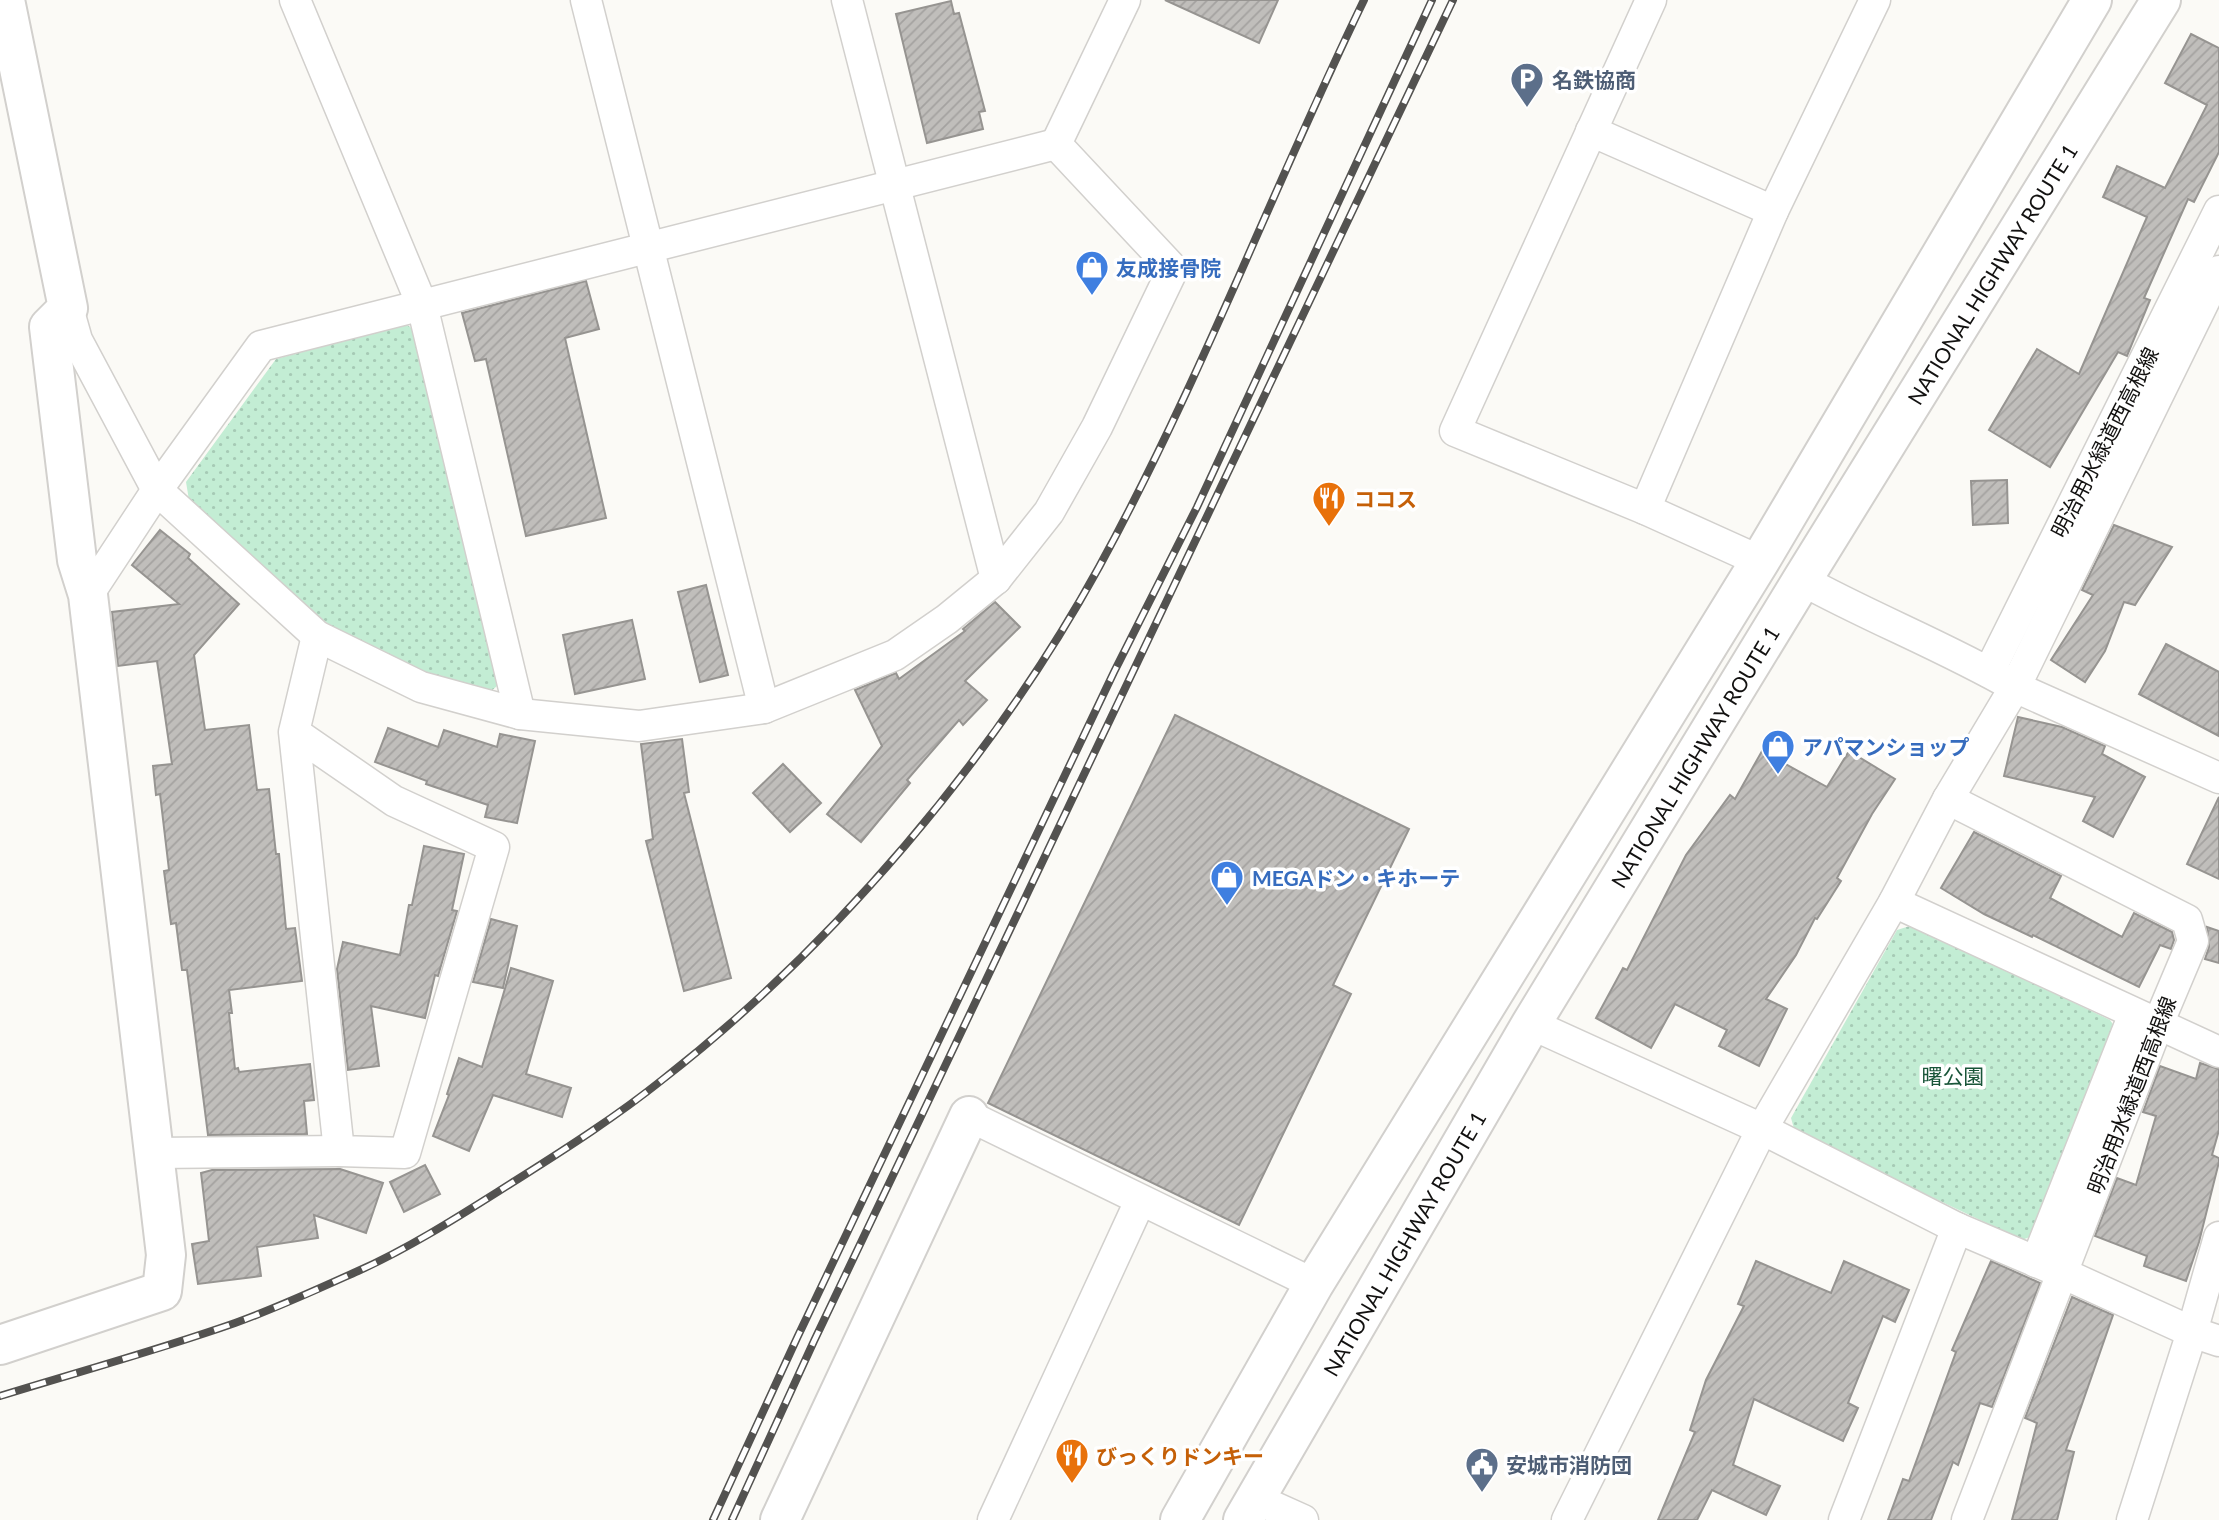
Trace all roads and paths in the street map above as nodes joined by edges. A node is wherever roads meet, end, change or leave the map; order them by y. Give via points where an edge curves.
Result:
1 (5, 0) edge
2 (295, 0) edge
3 (586, 0) edge
4 (847, 0) edge
5 (1125, 0) edge
6 (1651, 0) edge
7 (1875, 0) edge
8 (2092, 0) edge
9 (2161, 0) edge
10 (1591, 131) junction
11 (1056, 145) junction
12 (894, 186) junction
13 (1773, 211) junction
14 (2219, 211) edge
15 (648, 248) junction
16 (2219, 271) edge
17 (422, 305) junction
18 (68, 308) junction
19 (157, 490) junction
20 (1645, 509) junction
21 (1760, 561) junction
22 (996, 579) junction
23 (1802, 580) junction
24 (88, 595) junction
25 (317, 636) junction
26 (1989, 672) junction
27 (2015, 687) junction
28 (764, 708) junction
29 (520, 714) junction
30 (294, 732) junction
31 (2219, 778) edge
32 (1948, 799) junction
33 (1894, 902) junction
34 (2146, 1019) junction
35 (1531, 1024) junction
36 (2219, 1052) edge
37 (969, 1116) joint
38 (1762, 1129) junction
39 (339, 1151) junction
40 (154, 1153) junction
41 (1140, 1200) junction
42 (1957, 1228) junction
43 (2219, 1237) edge
44 (2049, 1267) junction
45 (1314, 1284) junction
46 (2205, 1337) edge
47 (0, 1345) edge
48 (1248, 1509) edge
49 (780, 1520) edge
50 (993, 1520) edge
51 (1180, 1520) edge
52 (1303, 1520) edge
53 (1567, 1520) edge
54 (1844, 1520) edge
55 (1967, 1520) edge
56 (2132, 1520) edge

1 - 18 main road
2 - 17 street
3 - 15 street
4 - 12 street
5 - 11 street
6 - 10 street
7 - 13 street
8 - 21 main road
9 - 23 main road, NATIONAL HIGHWAY ROUTE 1
10 - 13 street
10 - 20 street via 1455,431
11 - 12 street
11 - 22 street via 1173,269 1090,440 1049,512
12 - 15 street
12 - 22 street
13 - 20 street
14 - 26 street, 明治用水緑道西高根線
15 - 17 street
15 - 28 street
16 - 27 street
17 - 19 street via 261,346
17 - 29 street
18 - 19 street via 77,340
18 - 24 main road via 49,327 77,560
19 - 24 street
19 - 25 street
20 - 21 street
21 - 45 main road
22 - 28 street via 895,655
23 - 26 street
23 - 35 main road, NATIONAL HIGHWAY ROUTE 1
24 - 40 main road
25 - 29 street via 421,687
25 - 30 street
26 - 27 street
27 - 31 street
27 - 32 street
28 - 29 street via 639,726
30 - 39 street
30 - 39 street via 394,801 494,847 405,1153
32 - 33 street
32 - 34 street, 明治用水緑道西高根線 via 2187,920 2193,941
33 - 34 street
33 - 38 street
34 - 36 street
34 - 44 street, 明治用水緑道西高根線
35 - 38 street
35 - 48 main road, NATIONAL HIGHWAY ROUTE 1
37 - 41 street
37 - 49 main road
38 - 42 street
38 - 53 street
39 - 40 street
40 - 47 main road via 166,1255 162,1291
41 - 45 street
41 - 50 street
42 - 44 street
42 - 54 street
43 - 46 street
44 - 46 street
44 - 55 street
45 - 51 main road
46 - 56 street
48 - 52 street

